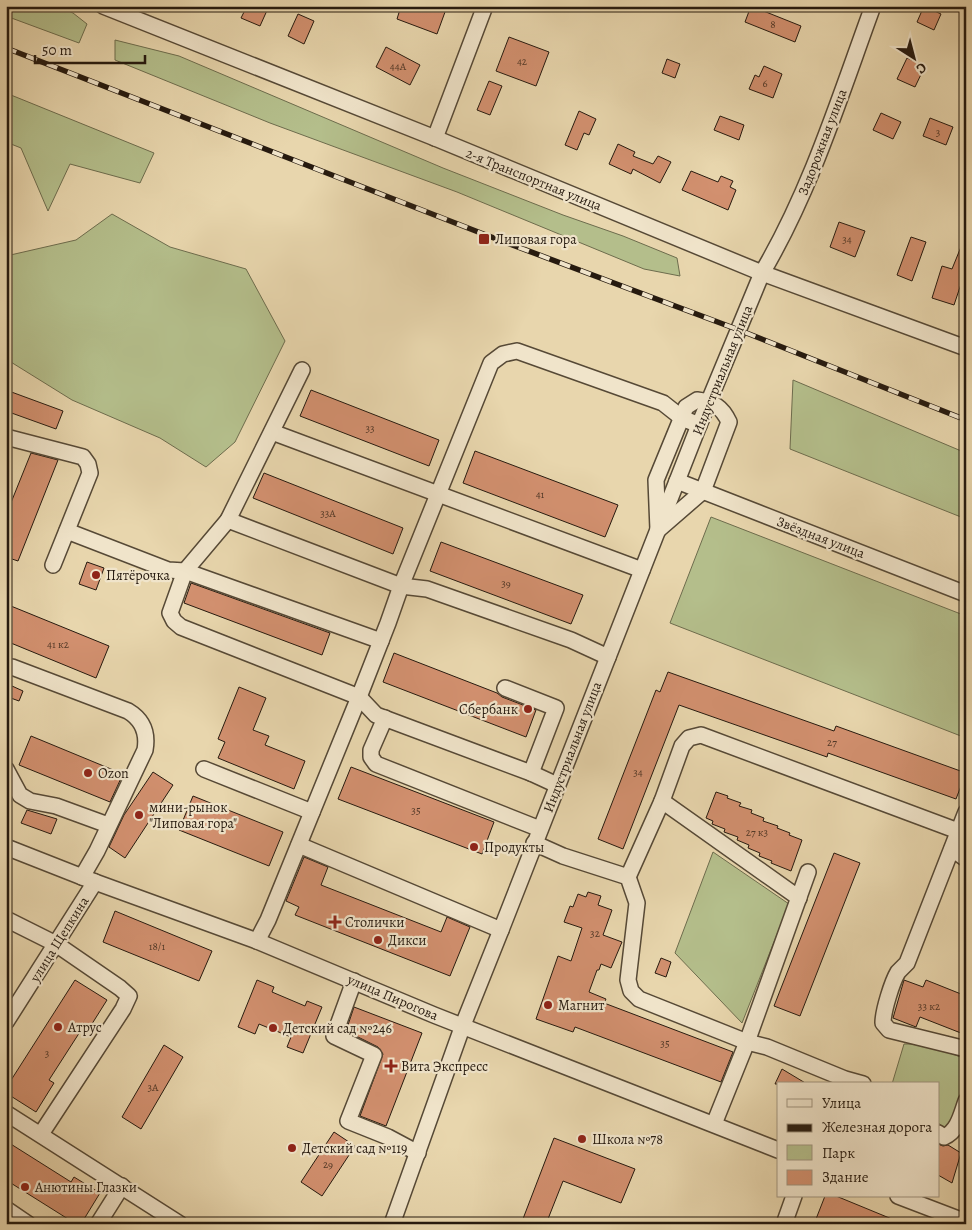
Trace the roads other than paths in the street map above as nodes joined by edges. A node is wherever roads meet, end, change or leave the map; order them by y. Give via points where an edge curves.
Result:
1 (103, 6) edge
2 (485, 6) edge
3 (873, 6) edge
4 (435, 138) junction
5 (762, 273) junction
6 (966, 348) edge
7 (302, 370) dead end
8 (709, 401) junction
9 (682, 418) junction
10 (699, 425) junction
11 (272, 432) junction
12 (6, 437) edge
13 (677, 481) junction
14 (702, 491) junction
15 (439, 495) junction
16 (228, 520) junction
17 (658, 530) junction
18 (67, 531) junction
19 (53, 565) dead end
20 (642, 570) junction
21 (185, 571) junction
22 (401, 586) junction
23 (966, 594) edge
24 (381, 641) junction
25 (608, 657) junction
26 (6, 666) edge
27 (505, 688) dead end
28 (359, 697) junction
29 (385, 718) junction
30 (6, 769) edge
31 (204, 769) dead end
32 (531, 773) junction
33 (557, 785) junction
34 (662, 801) junction
35 (312, 812) junction
36 (966, 812) edge
37 (108, 825) junction
38 (540, 829) junction
39 (958, 831) junction
40 (534, 843) junction
41 (299, 844) junction
42 (6, 847) edge
43 (952, 849) junction
44 (966, 859) edge
45 (808, 872) dead end
46 (628, 877) junction
47 (88, 879) junction
48 (798, 898) junction
49 (6, 919) edge
50 (501, 930) junction
51 (257, 941) junction
52 (56, 944) junction
53 (354, 981) junction
54 (6, 1022) edge
55 (463, 1025) junction
56 (747, 1042) junction
57 (966, 1049) edge
58 (856, 1082) edge
59 (966, 1101) edge
60 (6, 1113) edge
61 (714, 1124) junction
62 (41, 1134) junction
63 (940, 1134) edge
64 (777, 1150) edge
65 (418, 1152) junction
66 (122, 1186) junction
67 (793, 1198) edge
68 (903, 1198) edge
69 (6, 1209) edge
70 (966, 1222) edge
71 (28, 1224) edge
72 (98, 1224) edge
73 (180, 1224) edge
74 (392, 1224) edge
75 (784, 1224) edge

1 - 4 street, 2-я Транспортная улица
2 - 4 street
3 - 5 street, Задорожная улица via 797,206
4 - 5 street, 2-я Транспортная улица
5 - 6 street, 2-я Транспортная улица
5 - 8 street, Индустриальная улица
7 - 11 street
8 - 9 street via 698,400 686,407
8 - 10 street, Индустриальная улица
8 - 14 street via 724,411 729,422
9 - 10 street
9 - 15 street via 663,403 517,351 503,354 491,363
9 - 17 street via 656,480
10 - 13 street, Индустриальная улица
11 - 15 street
11 - 16 street
12 - 18 street via 84,457 90,473
13 - 14 street, Звёздная улица
13 - 17 street, Индустриальная улица
14 - 17 street
14 - 23 street, Звёздная улица
15 - 20 street
15 - 22 street
16 - 21 street
16 - 22 street
17 - 20 street, Индустриальная улица
18 - 19 street
18 - 21 street via 168,570
20 - 25 street, Индустриальная улица
21 - 24 street
21 - 28 street via 170,613 180,627
22 - 24 street
22 - 25 street via 427,589 571,640
24 - 28 street
25 - 33 street, Индустриальная улица
26 - 37 street, улица Щепкина via 128,711 140,721 146,733 145,750
27 - 32 street via 556,708
28 - 29 street via 376,715
28 - 35 street
29 - 32 street
29 - 38 street via 371,750 370,757 376,764
30 - 37 street via 20,795 30,801 56,806
31 - 35 street
32 - 33 street
33 - 38 street, Индустриальная улица
34 - 39 street via 682,746 689,738 701,736
34 - 46 street
34 - 48 street
35 - 41 street
36 - 39 street
37 - 47 street, улица Щепкина
38 - 40 street, Индустриальная улица
39 - 43 street
40 - 46 street
40 - 50 street, Индустриальная улица
41 - 50 street
41 - 51 street
42 - 47 street, улица Пирогова
43 - 44 street
43 - 57 street via 907,963 898,972 883,1023 889,1030
45 - 48 street
46 - 56 street via 637,903 628,980 631,991 639,999
47 - 51 street, улица Пирогова
47 - 52 street, улица Щепкина
48 - 56 street
49 - 52 street
50 - 55 street, Индустриальная улица
51 - 53 street, улица Пирогова
52 - 54 street, улица Щепкина
52 - 62 street via 129,996
53 - 55 street, улица Пирогова
53 - 65 street via 334,1036 374,1055 348,1122
55 - 61 street, улица Пирогова
55 - 65 street, Индустриальная улица
56 - 58 street
56 - 61 street
59 - 63 street via 951,1134 944,1137
60 - 62 street
61 - 64 street, улица Пирогова
62 - 66 street
65 - 74 street, Индустриальная улица
66 - 72 street
66 - 73 street
67 - 75 street
68 - 70 street
69 - 71 street

